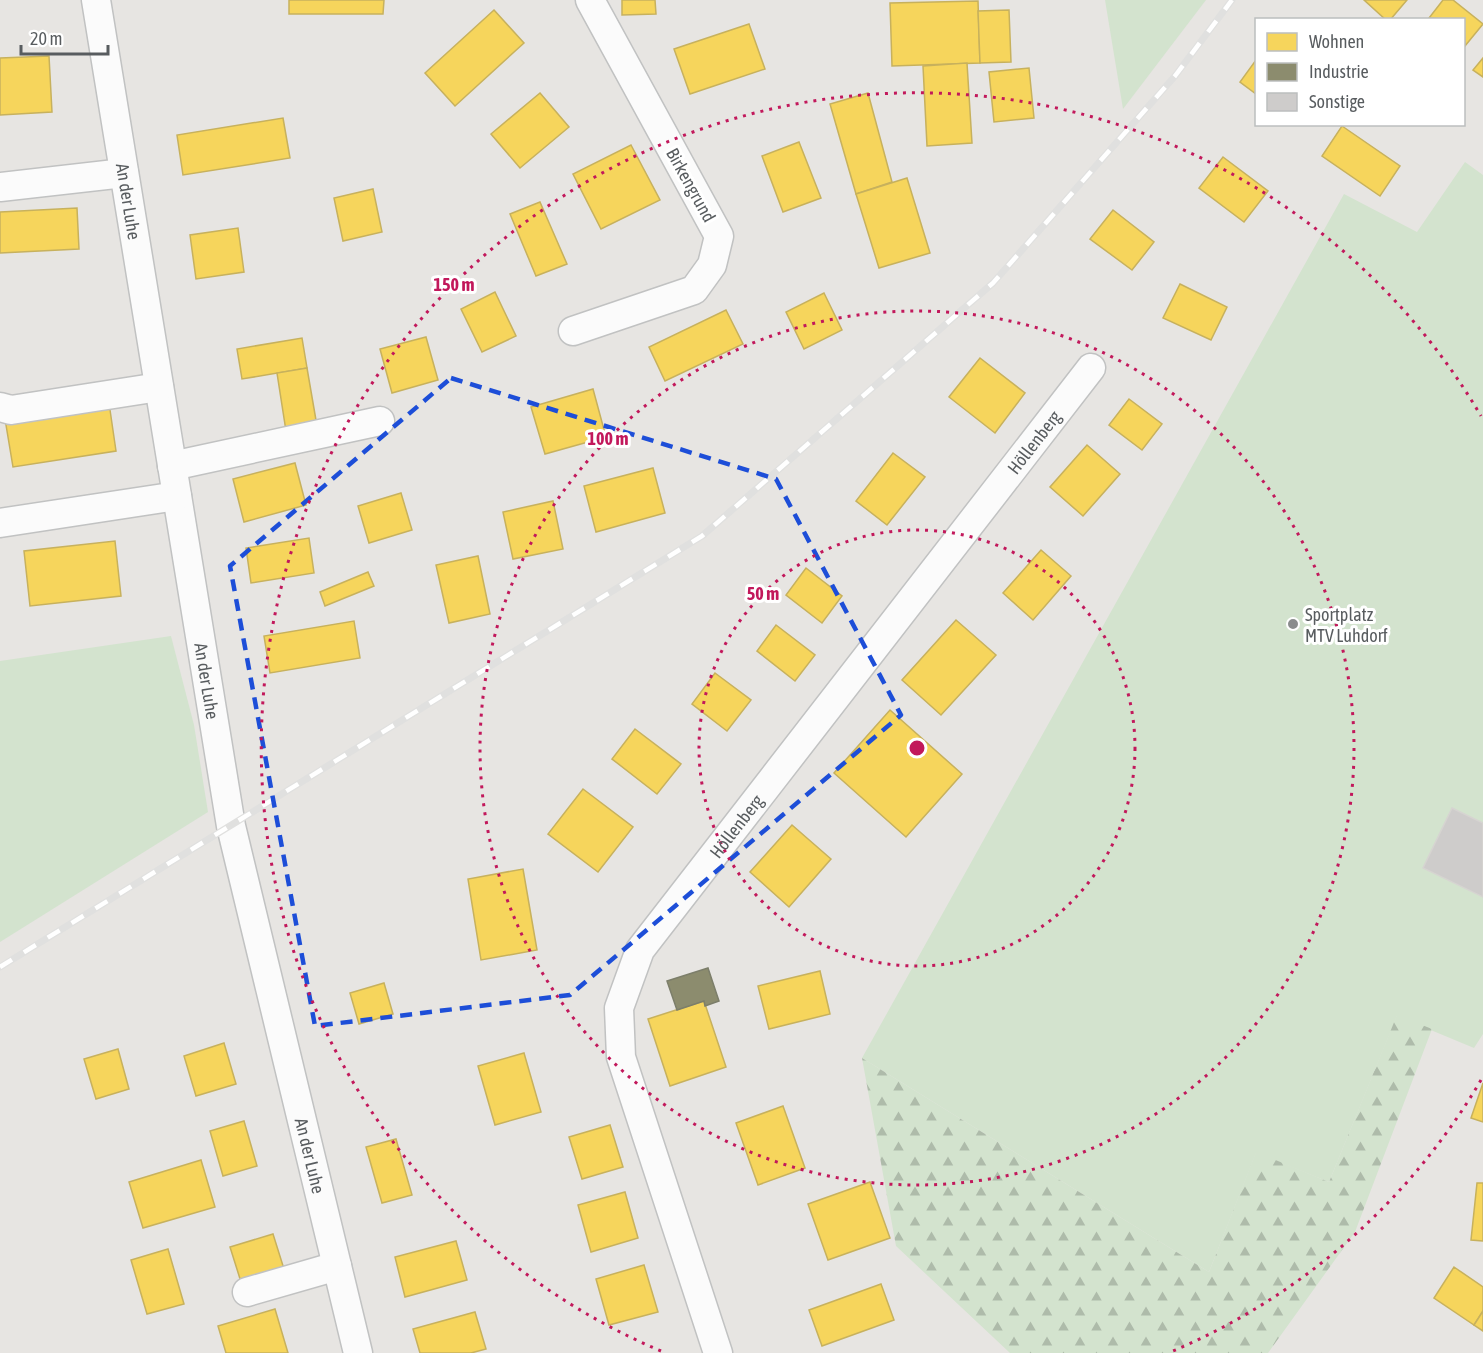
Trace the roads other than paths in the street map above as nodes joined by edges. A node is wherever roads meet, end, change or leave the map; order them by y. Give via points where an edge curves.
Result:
1 (96, 0) edge
2 (590, 0) edge
3 (124, 173) junction
4 (0, 187) edge
5 (573, 331) dead end
6 (1091, 368) dead end
7 (159, 387) junction
8 (0, 407) edge
9 (380, 421) dead end
10 (172, 466) junction
11 (177, 496) junction
12 (0, 523) edge
13 (337, 1266) junction
14 (247, 1292) dead end
15 (358, 1353) edge
16 (718, 1353) edge

1 - 3 street, An der Luhe
2 - 5 street, Birkengrund via 719,236 712,265 694,290
3 - 4 street
3 - 7 street, An der Luhe
6 - 16 street, Höllenberg via 640,950 619,1008 621,1057
7 - 8 street via 11,410
7 - 10 street, An der Luhe
9 - 10 street
10 - 11 street, An der Luhe
11 - 12 street
11 - 13 street, An der Luhe via 231,826
13 - 14 street
13 - 15 street, An der Luhe

